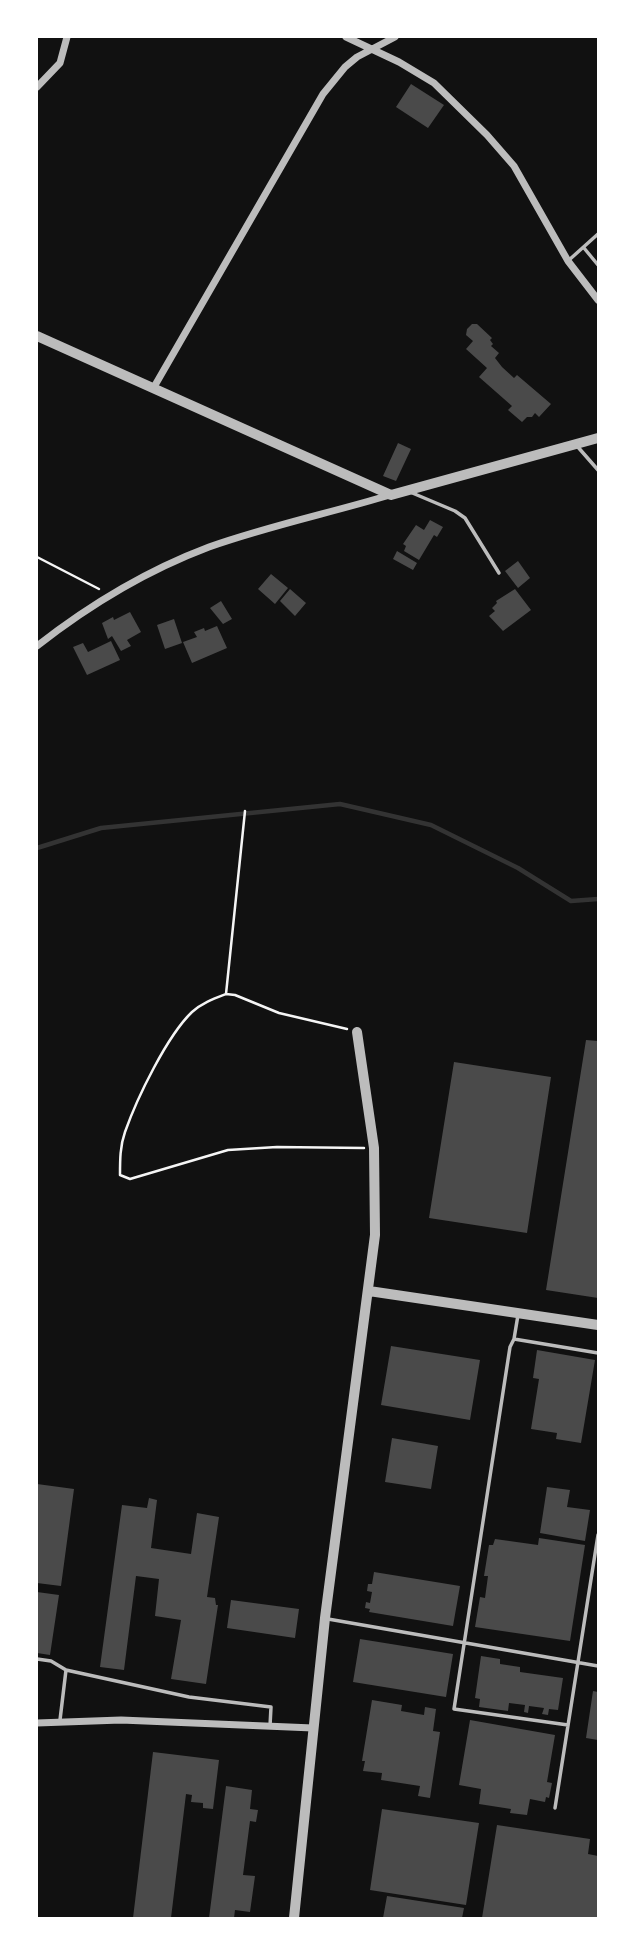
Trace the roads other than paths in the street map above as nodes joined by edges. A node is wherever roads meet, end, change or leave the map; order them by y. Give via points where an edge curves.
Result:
1 (67, 37) edge
2 (346, 37) edge
3 (394, 37) edge
4 (372, 50) junction
5 (37, 87) edge
6 (598, 234) edge
7 (583, 247) junction
8 (568, 261) junction
9 (598, 265) edge
10 (598, 300) edge
11 (37, 335) edge
12 (154, 387) junction
13 (598, 438) edge
14 (576, 444) junction
15 (598, 470) edge
16 (408, 491) junction
17 (391, 495) junction
18 (499, 573) dead end
19 (37, 646) edge
20 (356, 1032) road end
21 (369, 1291) junction
22 (519, 1313) junction
23 (598, 1325) edge
24 (514, 1339) junction
25 (598, 1353) edge
26 (598, 1535) edge
27 (325, 1619) junction
28 (464, 1643) junction
29 (37, 1659) edge
30 (578, 1663) junction
31 (598, 1666) edge
32 (65, 1670) junction
33 (60, 1722) junction
34 (37, 1723) edge
35 (568, 1724) junction
36 (270, 1726) junction
37 (313, 1728) junction
38 (555, 1808) dead end
39 (294, 1918) edge

1 - 5 street via 60,63
2 - 4 street
3 - 4 street
4 - 8 street via 434,83 487,135 514,166
4 - 12 street via 345,66 323,94
6 - 7 lane
7 - 8 lane
7 - 9 lane
8 - 10 street
11 - 12 street
12 - 17 street
13 - 14 street
14 - 15 lane
14 - 16 street
16 - 17 street
16 - 18 lane via 465,518
17 - 19 street via 207,548 111,595
20 - 21 street via 374,1148 375,1236
21 - 22 street
21 - 27 street
22 - 23 street
22 - 24 lane
24 - 25 lane
24 - 28 lane
26 - 30 lane
27 - 28 lane
27 - 37 street
28 - 30 lane
28 - 35 lane via 454,1709
29 - 32 lane
30 - 31 lane
30 - 35 lane
32 - 33 lane
32 - 36 lane via 189,1697 271,1707
33 - 34 street
33 - 36 street
35 - 38 lane
36 - 37 street
37 - 39 street

